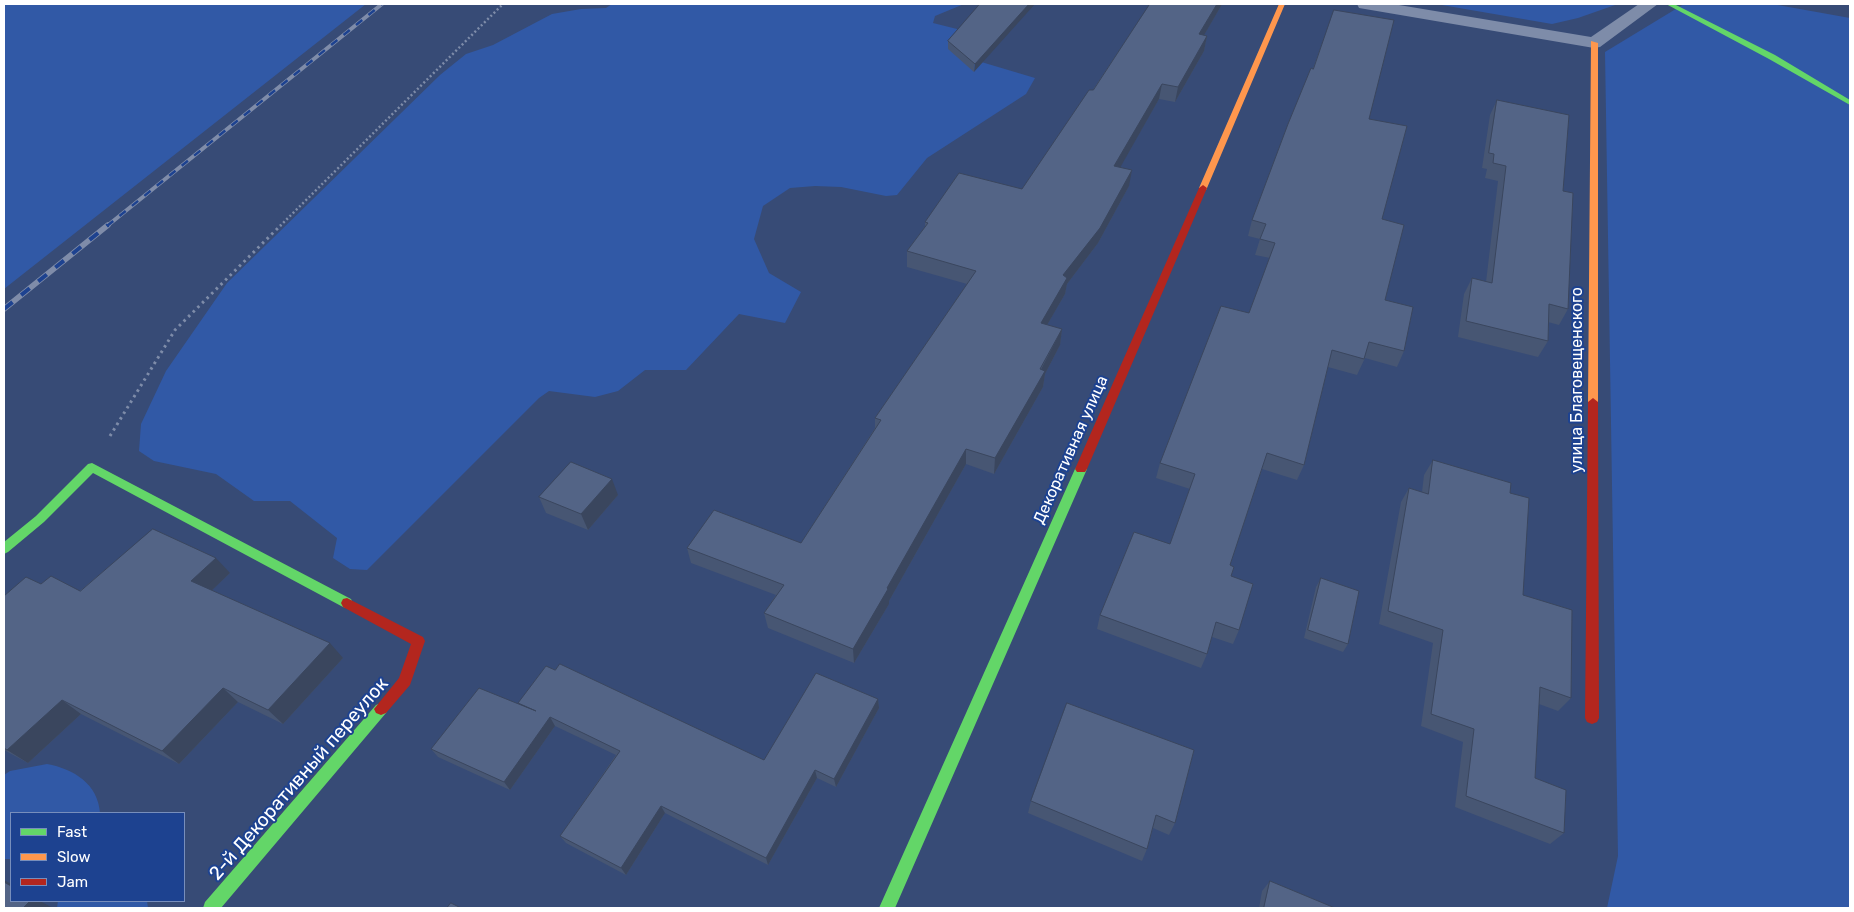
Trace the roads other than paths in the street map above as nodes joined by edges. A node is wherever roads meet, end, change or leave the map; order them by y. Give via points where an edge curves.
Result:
1 (1282, 4) edge
2 (1365, 4) edge
3 (1650, 4) edge
4 (1669, 4) edge
5 (1594, 43) junction
6 (1850, 103) edge
7 (4, 549) edge
8 (1592, 718) dead end
9 (211, 908) edge
10 (887, 908) edge

1 - 10 street, Декоративная улица
2 - 5 street
3 - 5 street
4 - 6 street via 1772,57
5 - 8 street, улица Благовещенского
7 - 9 street, 2-й Декоративный переулок via 40,519 92,467 418,641 405,681

